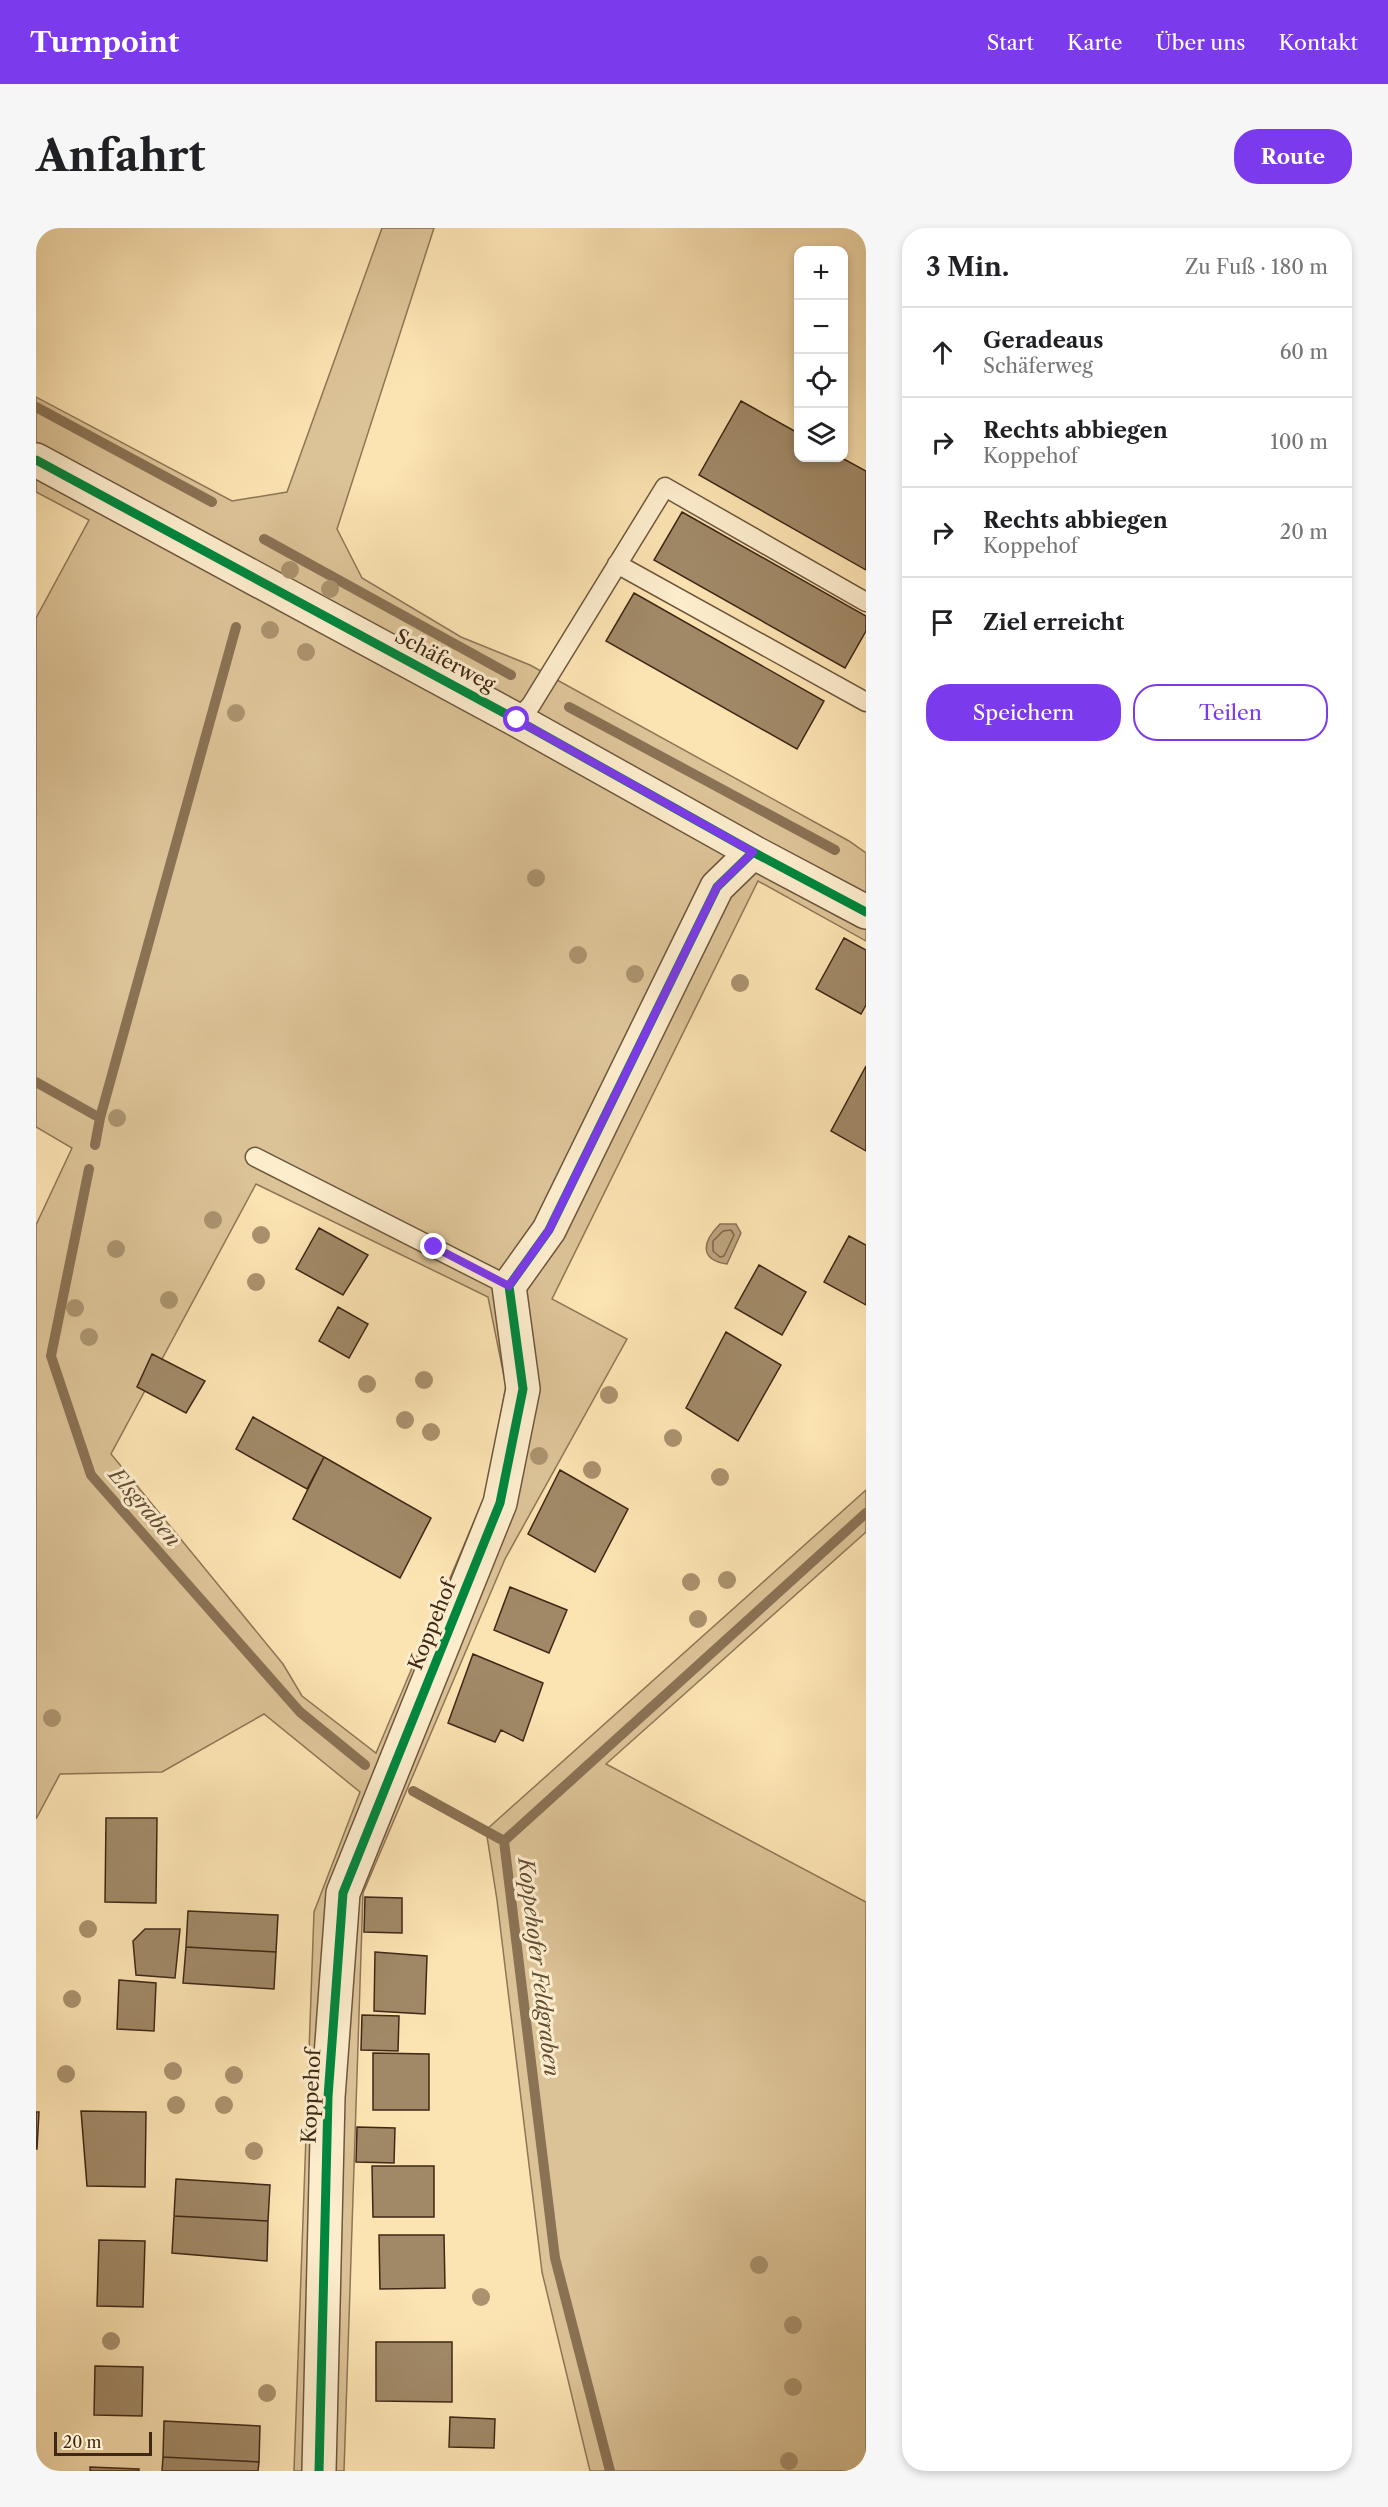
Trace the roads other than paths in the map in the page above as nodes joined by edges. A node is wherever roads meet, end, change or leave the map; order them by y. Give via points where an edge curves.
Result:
1 (36, 460) edge
2 (617, 564) junction
3 (866, 602) edge
4 (866, 702) edge
5 (517, 720) junction
6 (753, 852) junction
7 (866, 912) edge
8 (255, 1157) dead end
9 (509, 1286) junction
10 (319, 2471) edge

1 - 5 street, Schäferweg
2 - 3 lane via 665,487
2 - 4 lane
2 - 5 lane via 531,705
5 - 6 street, Schäferweg
6 - 7 street, Schäferweg
6 - 9 street via 717,887 549,1230
8 - 9 lane
9 - 10 street, Koppehof via 523,1389 500,1503 343,1893 328,2097

